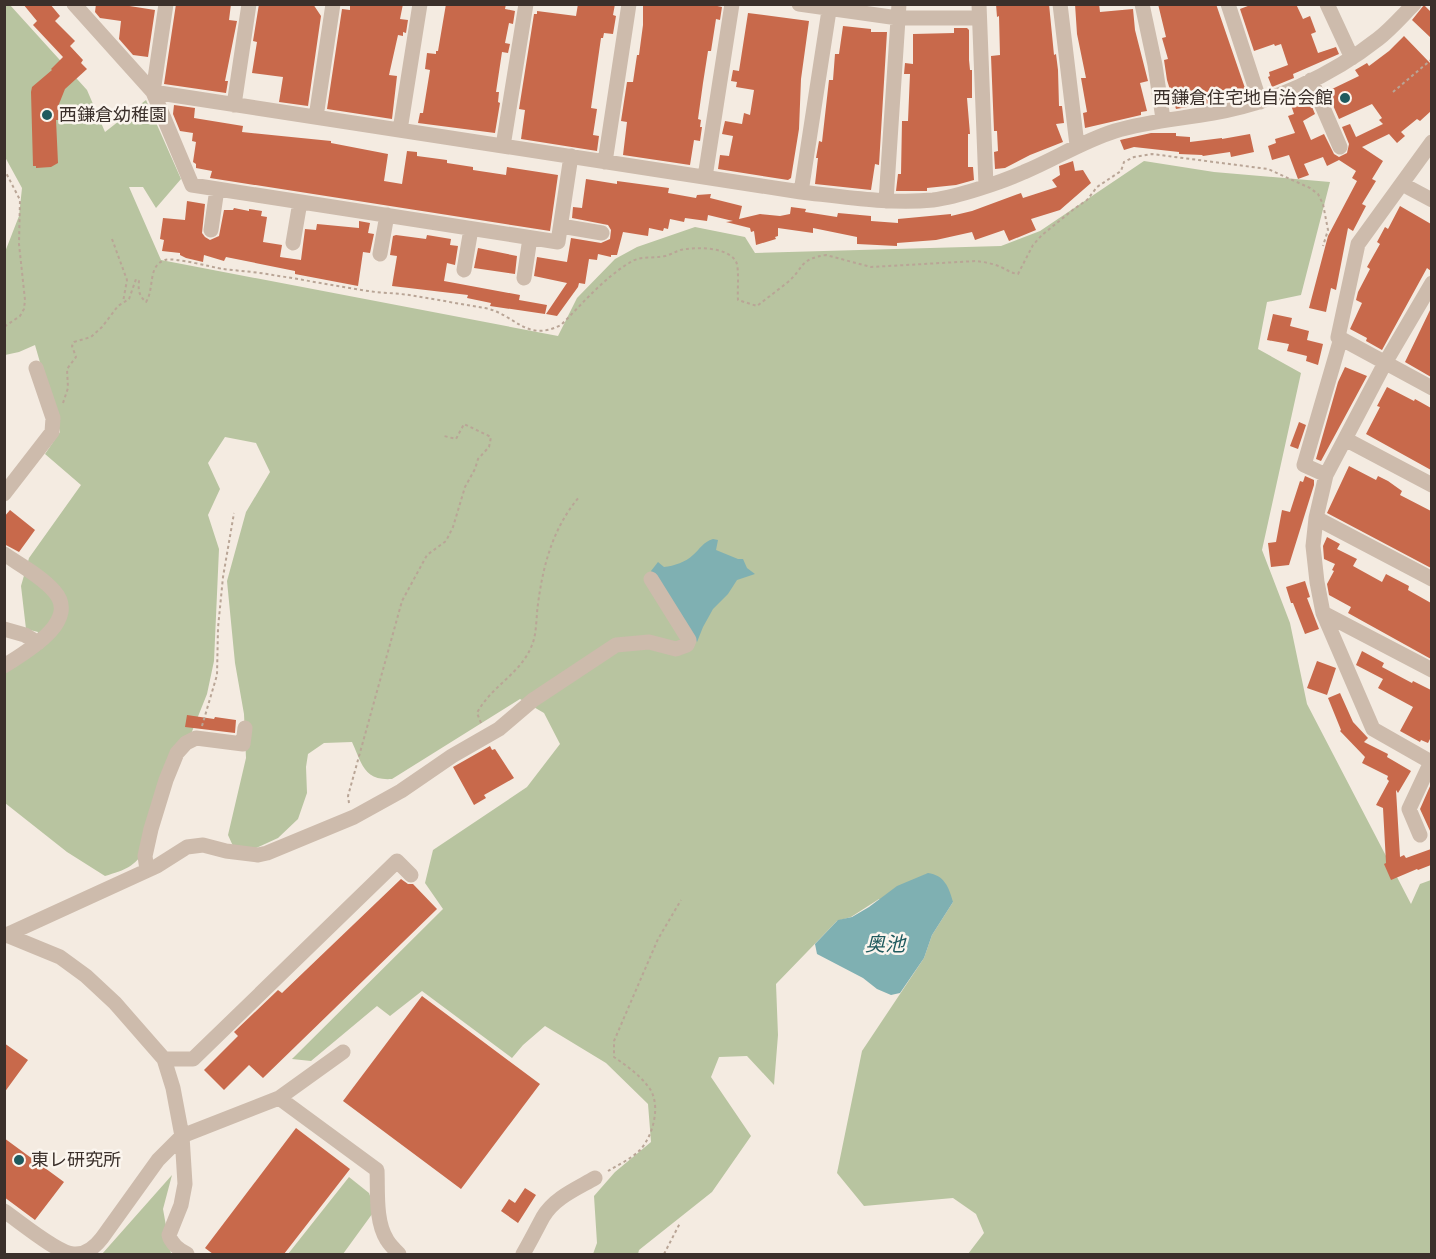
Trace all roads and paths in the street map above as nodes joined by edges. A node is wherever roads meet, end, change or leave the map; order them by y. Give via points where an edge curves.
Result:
1 (166, 4) edge
2 (249, 4) edge
3 (333, 4) edge
4 (420, 4) edge
5 (526, 4) edge
6 (629, 4) edge
7 (732, 4) edge
8 (799, 4) edge
9 (1060, 4) edge
10 (1142, 4) edge
11 (1228, 4) edge
12 (1327, 4) edge
13 (1414, 4) edge
14 (76, 5) edge
15 (830, 7) edge
16 (899, 11) edge
17 (979, 11) edge
18 (1352, 58) junction
19 (1431, 59) edge
20 (1311, 80) junction
21 (153, 92) junction
22 (1393, 92) dead end
23 (1260, 102) junction
24 (234, 105) junction
25 (316, 117) junction
26 (1163, 119) junction
27 (400, 130) junction
28 (1431, 142) edge
29 (1077, 145) junction
30 (503, 146) junction
31 (1340, 147) dead end
32 (571, 156) junction
33 (605, 162) junction
34 (4, 169) edge
35 (705, 177) junction
36 (1402, 184) junction
37 (986, 186) junction
38 (217, 189) junction
39 (801, 192) junction
40 (1431, 200) edge
41 (886, 201) junction
42 (300, 202) junction
43 (387, 216) junction
44 (561, 226) junction
45 (471, 228) junction
46 (211, 230) dead end
47 (602, 233) dead end
48 (530, 238) junction
49 (112, 239) dead end
50 (293, 243) dead end
51 (1323, 246) dead end
52 (380, 254) dead end
53 (464, 270) dead end
54 (524, 278) dead end
55 (1429, 291) edge
56 (123, 302) junction
57 (4, 327) edge
58 (1341, 339) junction
59 (1385, 363) junction
60 (36, 368) dead end
61 (1431, 388) edge
62 (52, 428) junction
63 (444, 436) dead end
64 (1345, 438) junction
65 (1326, 475) junction
66 (1431, 485) edge
67 (5, 491) edge
68 (579, 497) dead end
69 (234, 513) dead end
70 (1316, 518) junction
71 (4, 554) edge
72 (651, 579) dead end
73 (1431, 579) edge
74 (1323, 612) junction
75 (4, 629) edge
76 (38, 643) junction
77 (4, 666) edge
78 (1431, 670) edge
79 (245, 728) dead end
80 (486, 736) junction
81 (201, 739) junction
82 (354, 817) junction
83 (1420, 835) dead end
84 (147, 870) junction
85 (411, 875) dead end
86 (681, 900) dead end
87 (6, 935) edge
88 (343, 1052) dead end
89 (164, 1059) junction
90 (279, 1098) junction
91 (182, 1136) junction
92 (595, 1178) joint
93 (4, 1211) edge
94 (680, 1223) dead end
95 (187, 1254) edge
96 (399, 1254) edge
97 (523, 1254) edge
98 (664, 1254) edge

1 - 21 street
2 - 24 street
3 - 25 street
4 - 27 street
5 - 30 street
6 - 33 street
7 - 35 street
8 - 15 street
9 - 29 street
10 - 26 street
11 - 23 street
12 - 18 street
13 - 18 street via 1380,38
14 - 21 street
15 - 16 street
15 - 39 street
16 - 17 street
16 - 41 street
17 - 37 street
18 - 20 street
19 - 22 path
20 - 23 street
20 - 31 street
21 - 24 street
21 - 38 street via 192,185
23 - 26 street
24 - 25 street
25 - 27 street
26 - 29 street
27 - 30 street
28 - 36 street
29 - 37 street
30 - 32 street
32 - 33 street
32 - 44 street
33 - 35 street
34 - 57 path via 20,201 19,244 25,300 20,316
35 - 39 street
36 - 40 street
36 - 58 street via 1358,244 1338,337
37 - 41 street via 934,200
38 - 42 street
38 - 46 street
39 - 41 street
42 - 43 street
42 - 50 street
43 - 45 street
43 - 52 street
44 - 47 street
44 - 48 street via 558,242
45 - 48 street
45 - 53 street
48 - 54 street
49 - 56 path via 127,280
51 - 56 path via 1328,230 1323,204 1310,188 1268,169 1152,154 1124,162 1121,171 1048,230 1033,245 1018,274 976,261 871,267 826,255 800,265 792,278 757,306 738,300 737,261 713,250 684,249 666,256 637,258 611,275 561,325 534,330 487,309 174,259 156,265 146,302 136,279 129,299
55 - 59 street
56 - 62 path via 91,337 74,342 76,357 68,369 63,417
58 - 59 street
58 - 65 street via 1304,465
59 - 61 street
59 - 64 street
60 - 62 street via 53,418
62 - 67 street
63 - 82 path via 456,439 464,424 486,433 491,442 478,459 459,500 446,541 427,555 402,601 348,796
64 - 65 street
64 - 66 street
65 - 70 street
68 - 80 path via 557,530 547,555 533,643 525,660 483,700 477,713
69 - 81 path via 220,599 217,675
70 - 73 street
70 - 74 street via 1313,546
71 - 76 street via 49,586 59,598 58,623
72 - 80 street via 689,640 687,645 676,649 649,642 616,645
74 - 78 street
74 - 83 street via 1373,729 1431,762 1409,808
75 - 76 street
76 - 77 street
79 - 81 street via 243,744
80 - 82 street
81 - 84 street via 186,743 173,762 151,829 145,856
82 - 84 street via 267,853 194,845
84 - 87 street
85 - 89 street via 397,861 193,1059
86 - 92 path via 658,939 614,1041 614,1057 651,1090 654,1126 640,1150
87 - 89 street via 60,957 86,976
88 - 90 street
89 - 91 street
90 - 91 street
90 - 96 street via 378,1170 381,1228
91 - 93 street via 158,1160 94,1248 74,1254 59,1250
91 - 95 street via 184,1194 169,1235
92 - 97 street via 550,1207
94 - 98 path

